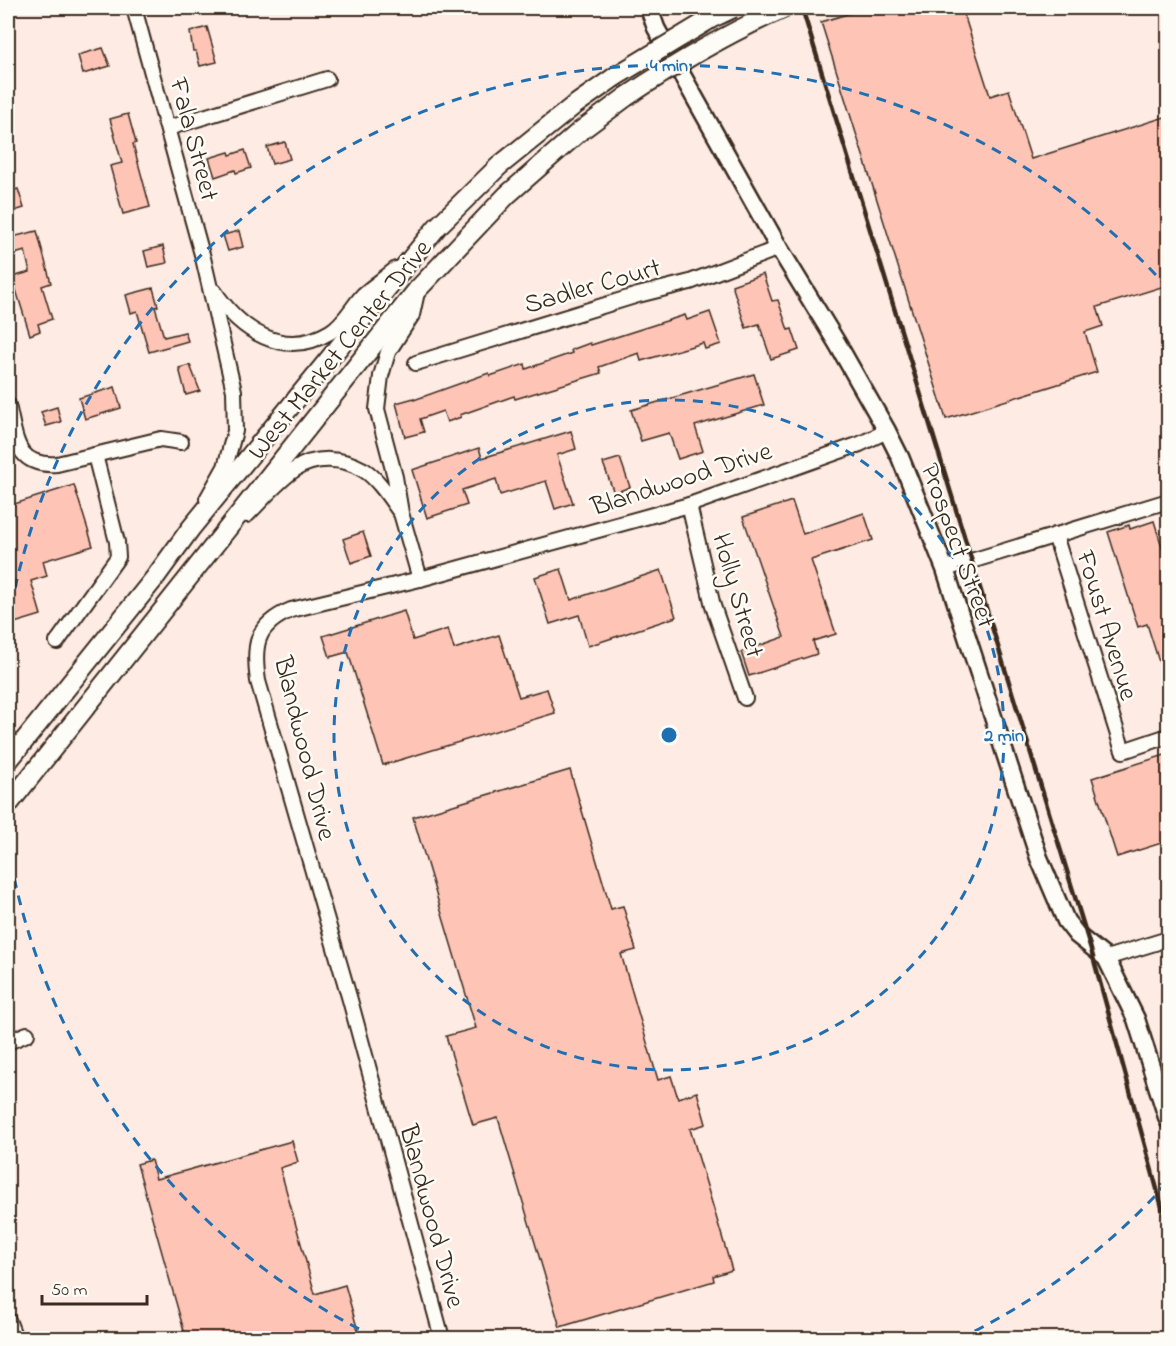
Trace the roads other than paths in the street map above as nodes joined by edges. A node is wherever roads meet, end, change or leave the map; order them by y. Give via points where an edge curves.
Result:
1 (134, 8) edge
2 (649, 8) edge
3 (733, 8) edge
4 (785, 8) edge
5 (327, 79) dead end
6 (168, 128) junction
7 (779, 248) junction
8 (416, 253) junction
9 (208, 283) junction
10 (417, 290) junction
11 (416, 363) dead end
12 (8, 405) edge
13 (887, 431) junction
14 (181, 442) dead end
15 (95, 455) junction
16 (1168, 501) edge
17 (689, 505) junction
18 (401, 513) junction
19 (191, 528) junction
20 (1055, 536) junction
21 (215, 544) junction
22 (945, 569) junction
23 (420, 579) junction
24 (57, 642) dead end
25 (745, 698) dead end
26 (1168, 736) edge
27 (8, 761) edge
28 (8, 805) edge
29 (1168, 939) edge
30 (1106, 958) junction
31 (27, 1034) dead end
32 (8, 1042) edge
33 (1168, 1120) edge
34 (8, 1320) edge
35 (15, 1338) edge
36 (442, 1338) edge

1 - 6 street, Fala Street
2 - 7 street, Prospect Street via 656,28
3 - 8 main road, West Market Center Drive, bridge via 616,76 572,107 499,166 437,226
4 - 10 main road, West Market Center Drive, bridge via 662,73 579,132 507,195
5 - 6 street
6 - 9 street, Fala Street
7 - 11 street, Sadler Court via 690,282
7 - 13 street, Prospect Street
8 - 9 street, Fala Street via 363,295 331,332 299,342 268,340 256,334 233,316
8 - 19 main road, West Market Center Drive
9 - 19 street, Fala Street via 234,391 235,431 225,467
10 - 18 street via 412,315 388,352 377,409 396,477
10 - 21 main road, West Market Center Drive
12 - 15 street via 19,447 33,462 57,464
13 - 17 street, Blandwood Drive
13 - 22 street, Prospect Street
14 - 15 street via 161,439
15 - 24 street via 118,557
16 - 20 street
17 - 23 street, Blandwood Drive
17 - 25 street, Holly Street via 713,606
18 - 21 street via 364,471 332,459 317,460 294,470
18 - 23 street
19 - 27 main road, West Market Center Drive
20 - 22 street
20 - 26 street, Foust Avenue via 1123,751
21 - 28 main road, West Market Center Drive
22 - 30 street, Prospect Street via 1038,858 1066,921
23 - 36 street, Blandwood Drive via 275,617 265,627 254,654 258,681
29 - 30 street
30 - 33 street, Prospect Street via 1136,1019
31 - 32 street
34 - 35 street

